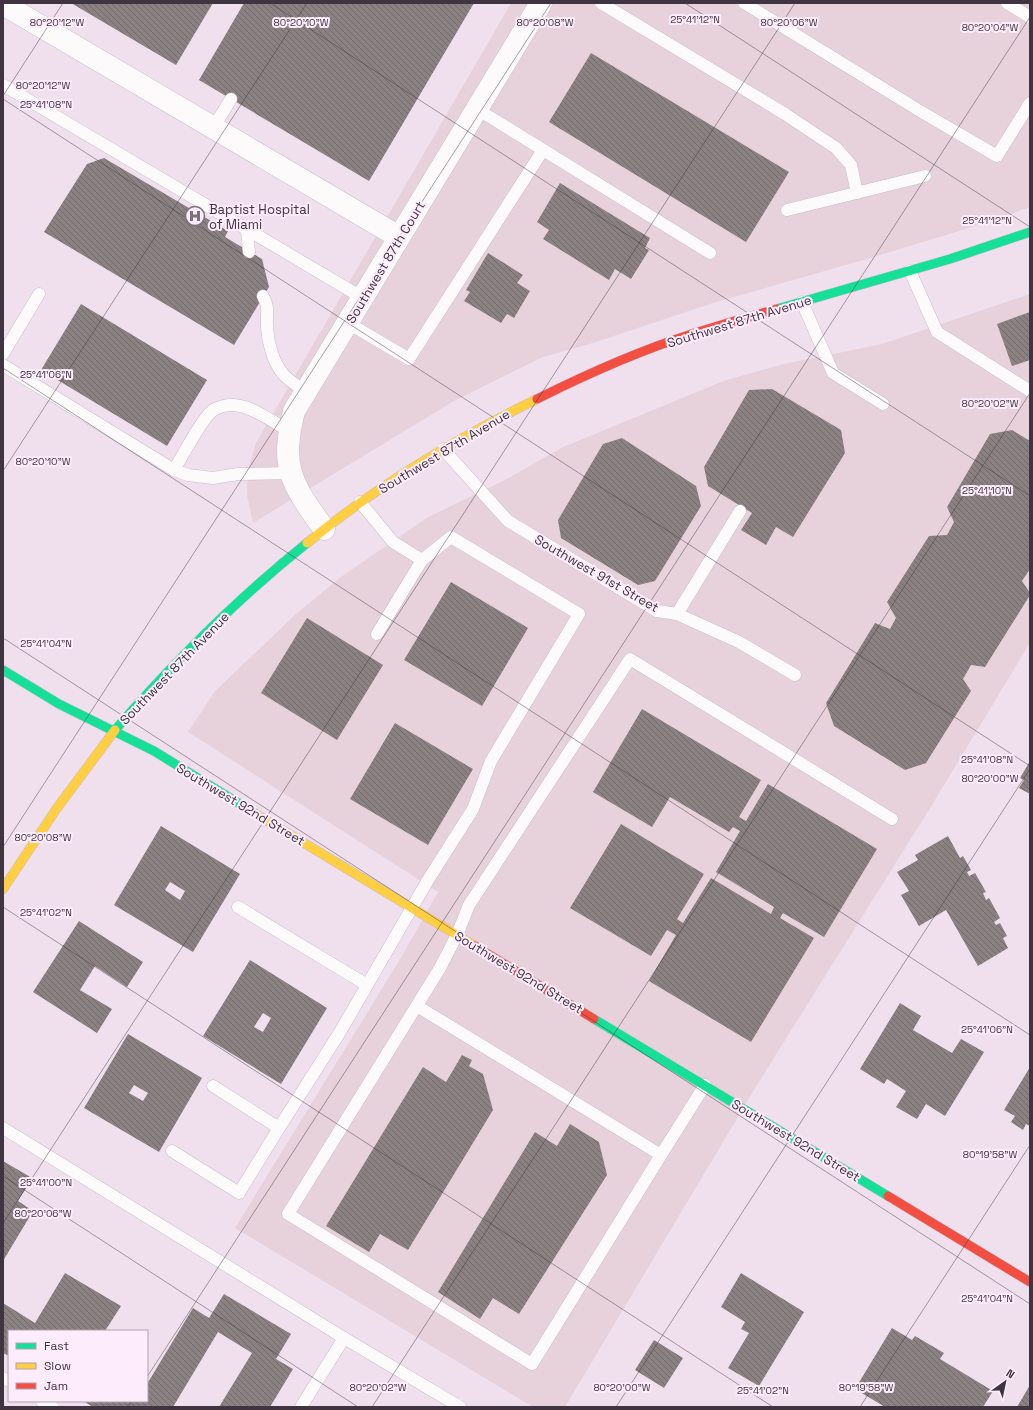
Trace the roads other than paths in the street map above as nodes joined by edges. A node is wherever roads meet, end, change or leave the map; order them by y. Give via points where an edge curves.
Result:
1 (541, 3) edge
2 (601, 3) edge
3 (744, 3) edge
4 (1007, 3) edge
5 (3, 4) edge
6 (1030, 17) edge
7 (3, 85) edge
8 (231, 99) dead end
9 (1030, 103) edge
10 (476, 109) junction
11 (214, 128) junction
12 (543, 150) junction
13 (925, 176) dead end
14 (857, 193) junction
15 (786, 210) dead end
16 (247, 230) junction
17 (1030, 232) edge
18 (399, 237) junction
19 (249, 252) dead end
20 (710, 253) dead end
21 (910, 271) junction
22 (39, 294) dead end
23 (263, 296) dead end
24 (363, 298) junction
25 (802, 302) junction
26 (348, 323) junction
27 (3, 354) edge
28 (3, 365) edge
29 (305, 391) junction
30 (1030, 391) edge
31 (883, 404) dead end
32 (289, 431) junction
33 (443, 449) junction
34 (174, 470) junction
35 (291, 473) junction
36 (360, 502) junction
37 (740, 511) dead end
38 (324, 529) junction
39 (422, 560) junction
40 (677, 614) junction
41 (378, 634) dead end
42 (3, 670) edge
43 (795, 675) dead end
44 (115, 731) junction
45 (892, 819) dead end
46 (3, 889) edge
47 (238, 907) dead end
48 (413, 908) junction
49 (457, 935) junction
50 (367, 985) junction
51 (417, 1006) junction
52 (213, 1086) dead end
53 (705, 1086) junction
54 (3, 1128) edge
55 (279, 1128) junction
56 (172, 1151) dead end
57 (661, 1156) junction
58 (1030, 1282) edge
59 (344, 1338) junction
60 (44, 1402) edge
61 (53, 1407) edge
62 (301, 1407) edge
63 (460, 1407) edge

1 - 10 street, Southwest 87th Court
2 - 14 lane via 836,148 851,165
3 - 9 lane via 997,156
4 - 6 lane
5 - 11 street
7 - 16 lane
8 - 11 lane
10 - 12 lane
10 - 18 street, Southwest 87th Court
11 - 18 street
12 - 20 lane
12 - 26 lane via 409,360
13 - 14 lane
14 - 15 lane
16 - 19 lane
16 - 24 lane
17 - 21 main road, Southwest 87th Avenue
18 - 24 street, Southwest 87th Court
21 - 25 main road, Southwest 87th Avenue
21 - 30 lane via 937,332
22 - 27 lane
23 - 29 lane via 268,304 267,327 274,359 284,374
24 - 26 street, Southwest 87th Court
25 - 31 lane via 833,373
25 - 33 main road, Southwest 87th Avenue via 691,334 622,360 566,384
26 - 29 street, Southwest 87th Court
28 - 34 lane
29 - 32 street, Southwest 87th Court via 294,411
32 - 34 lane via 240,406 228,405 215,409 207,416
32 - 35 street, Southwest 87th Court
33 - 36 main road, Southwest 87th Avenue
33 - 40 lane, Southwest 91st Street via 508,521 657,610
34 - 35 lane via 188,475 213,478 238,474
35 - 38 street, Southwest 87th Court via 301,497
36 - 38 main road, Southwest 87th Avenue
36 - 39 lane via 393,542
37 - 40 lane
38 - 44 main road, Southwest 87th Avenue via 217,621 166,673
39 - 41 lane
39 - 48 lane via 451,537 579,614 492,761 473,809
40 - 43 lane, Southwest 91st Street via 739,642
42 - 44 main road, Southwest 92nd Street via 59,704
44 - 46 main road, Southwest 87th Avenue via 60,803
44 - 48 main road, Southwest 92nd Street via 154,750
45 - 49 lane via 630,659 469,905
47 - 50 lane
48 - 49 main road, Southwest 92nd Street
48 - 50 lane
49 - 51 lane
49 - 53 main road, Southwest 92nd Street
50 - 55 lane
51 - 57 lane
51 - 57 lane via 288,1214 532,1364
52 - 55 lane
53 - 57 lane
53 - 58 main road, Southwest 92nd Street
54 - 59 lane
55 - 56 lane via 239,1193
59 - 62 lane
59 - 63 lane
60 - 61 lane

